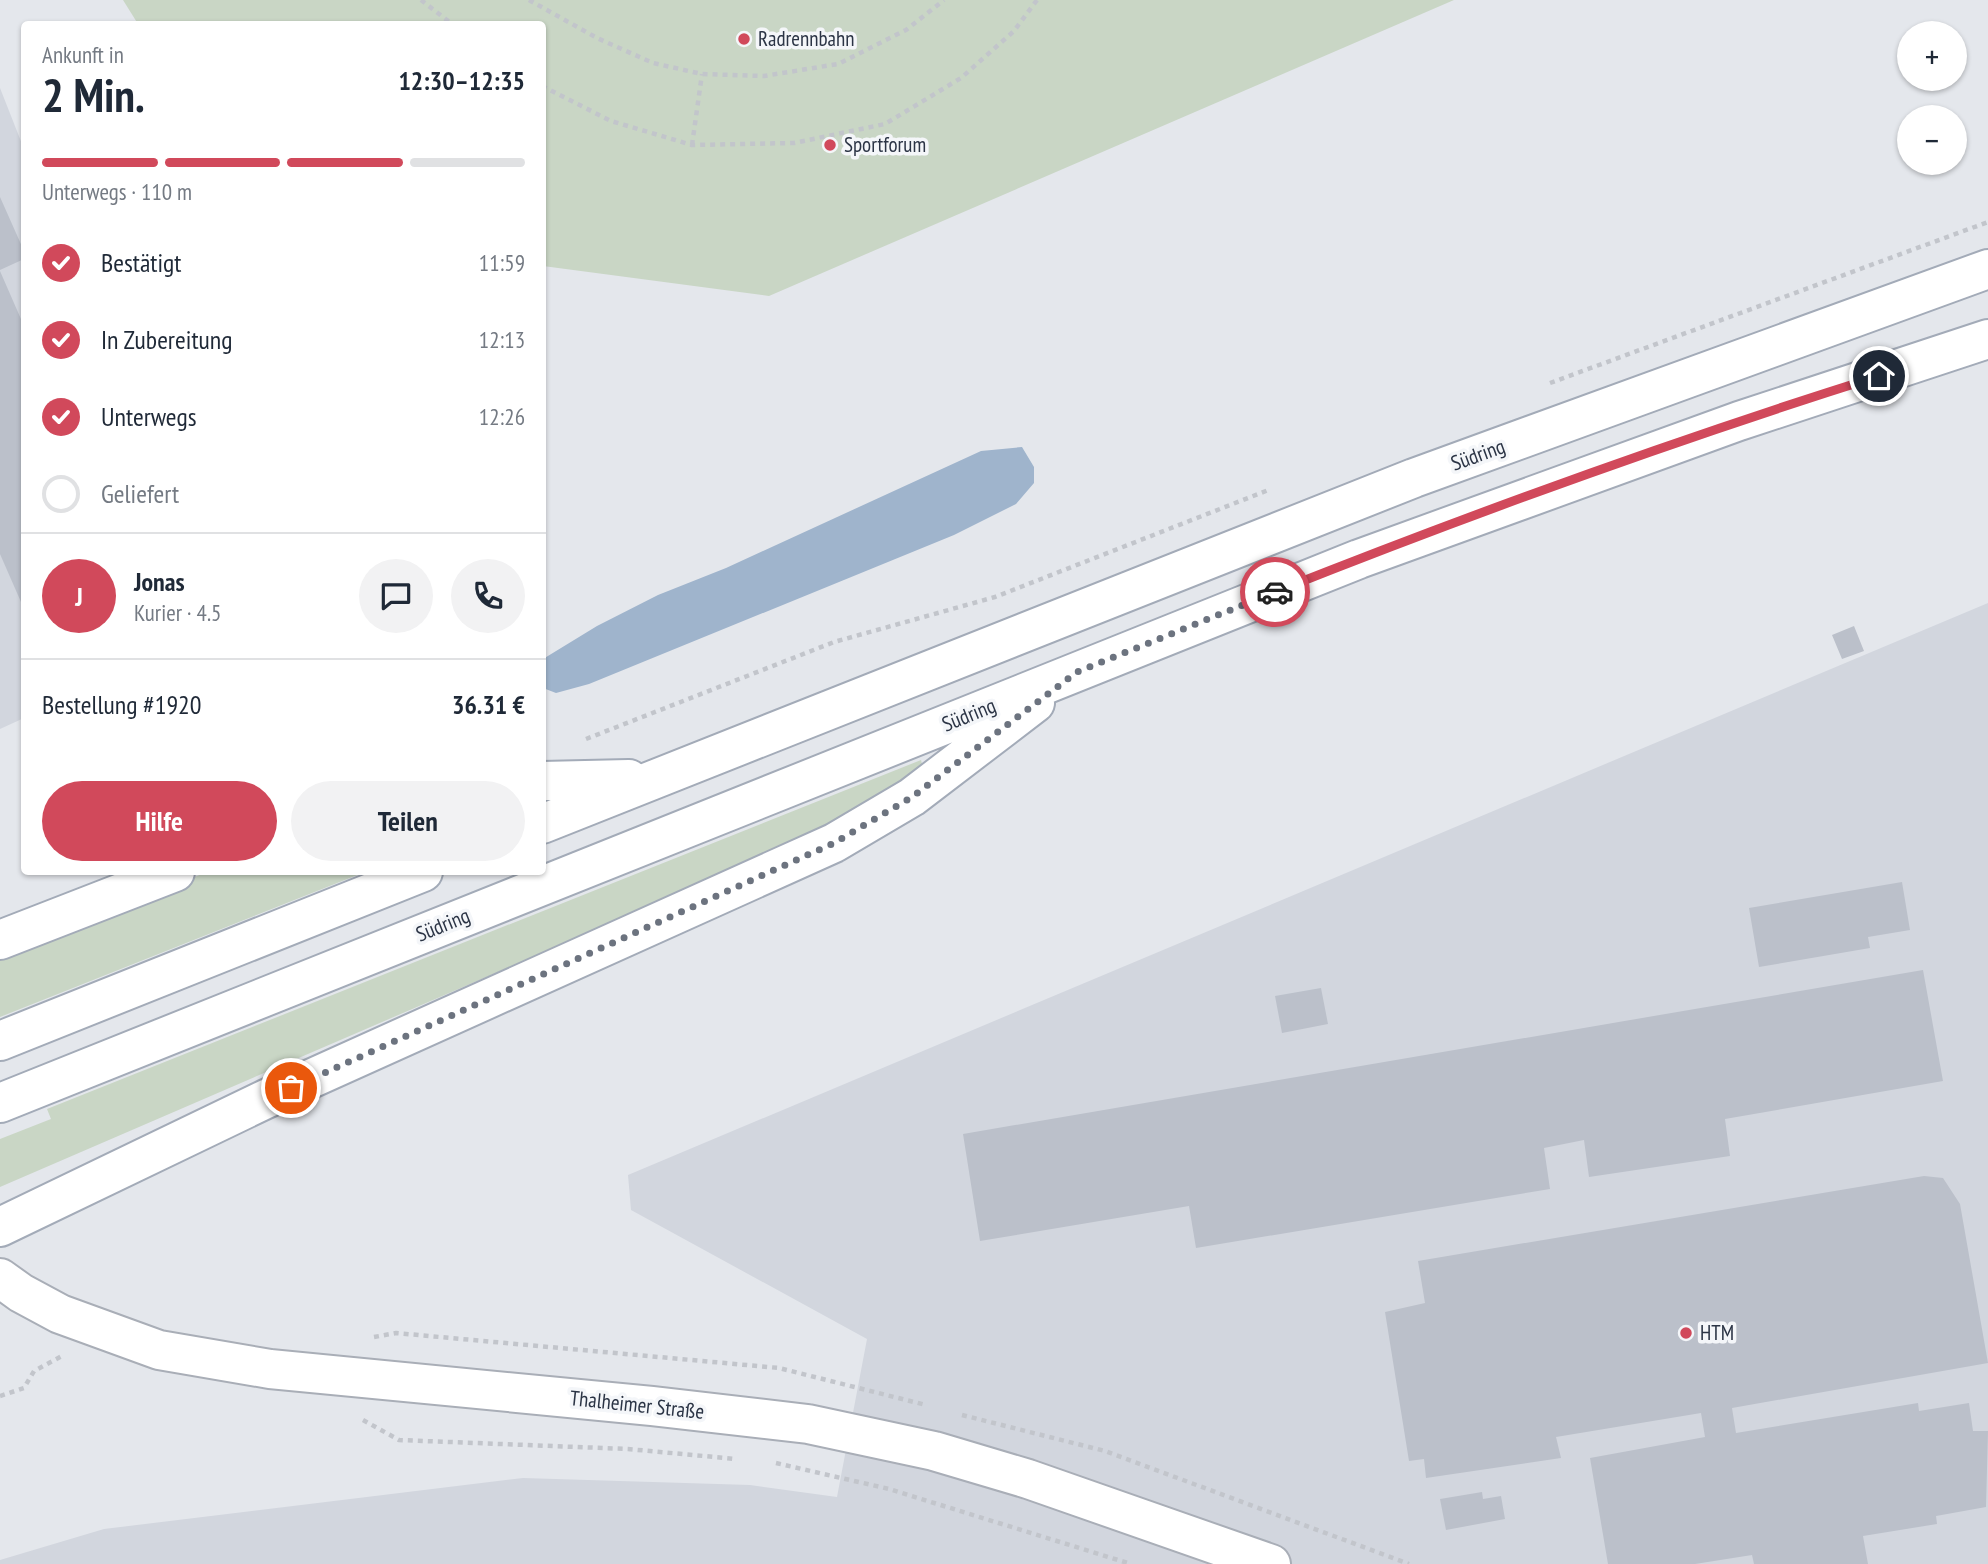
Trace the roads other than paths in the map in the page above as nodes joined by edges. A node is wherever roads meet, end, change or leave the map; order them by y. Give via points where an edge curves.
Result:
1 (1988, 269) edge
2 (1988, 339) edge
3 (1077, 672) junction
4 (656, 778) junction
5 (546, 781) edge
6 (546, 822) edge
7 (167, 875) edge
8 (415, 875) edge
9 (0, 940) edge
10 (0, 1041) edge
11 (0, 1102) edge
12 (0, 1227) edge
13 (0, 1278) edge
14 (1271, 1564) edge

1 - 4 main road, Südring via 1414,478
2 - 3 main road, Südring via 1637,457 1359,559
3 - 11 main road, Südring
3 - 12 main road via 912,797 834,843 266,1099
4 - 5 main road
4 - 6 main road, Südring
7 - 9 main road
8 - 10 main road
13 - 14 main road, Thalheimer Straße via 60,1314 159,1350 270,1369 808,1424 934,1451

